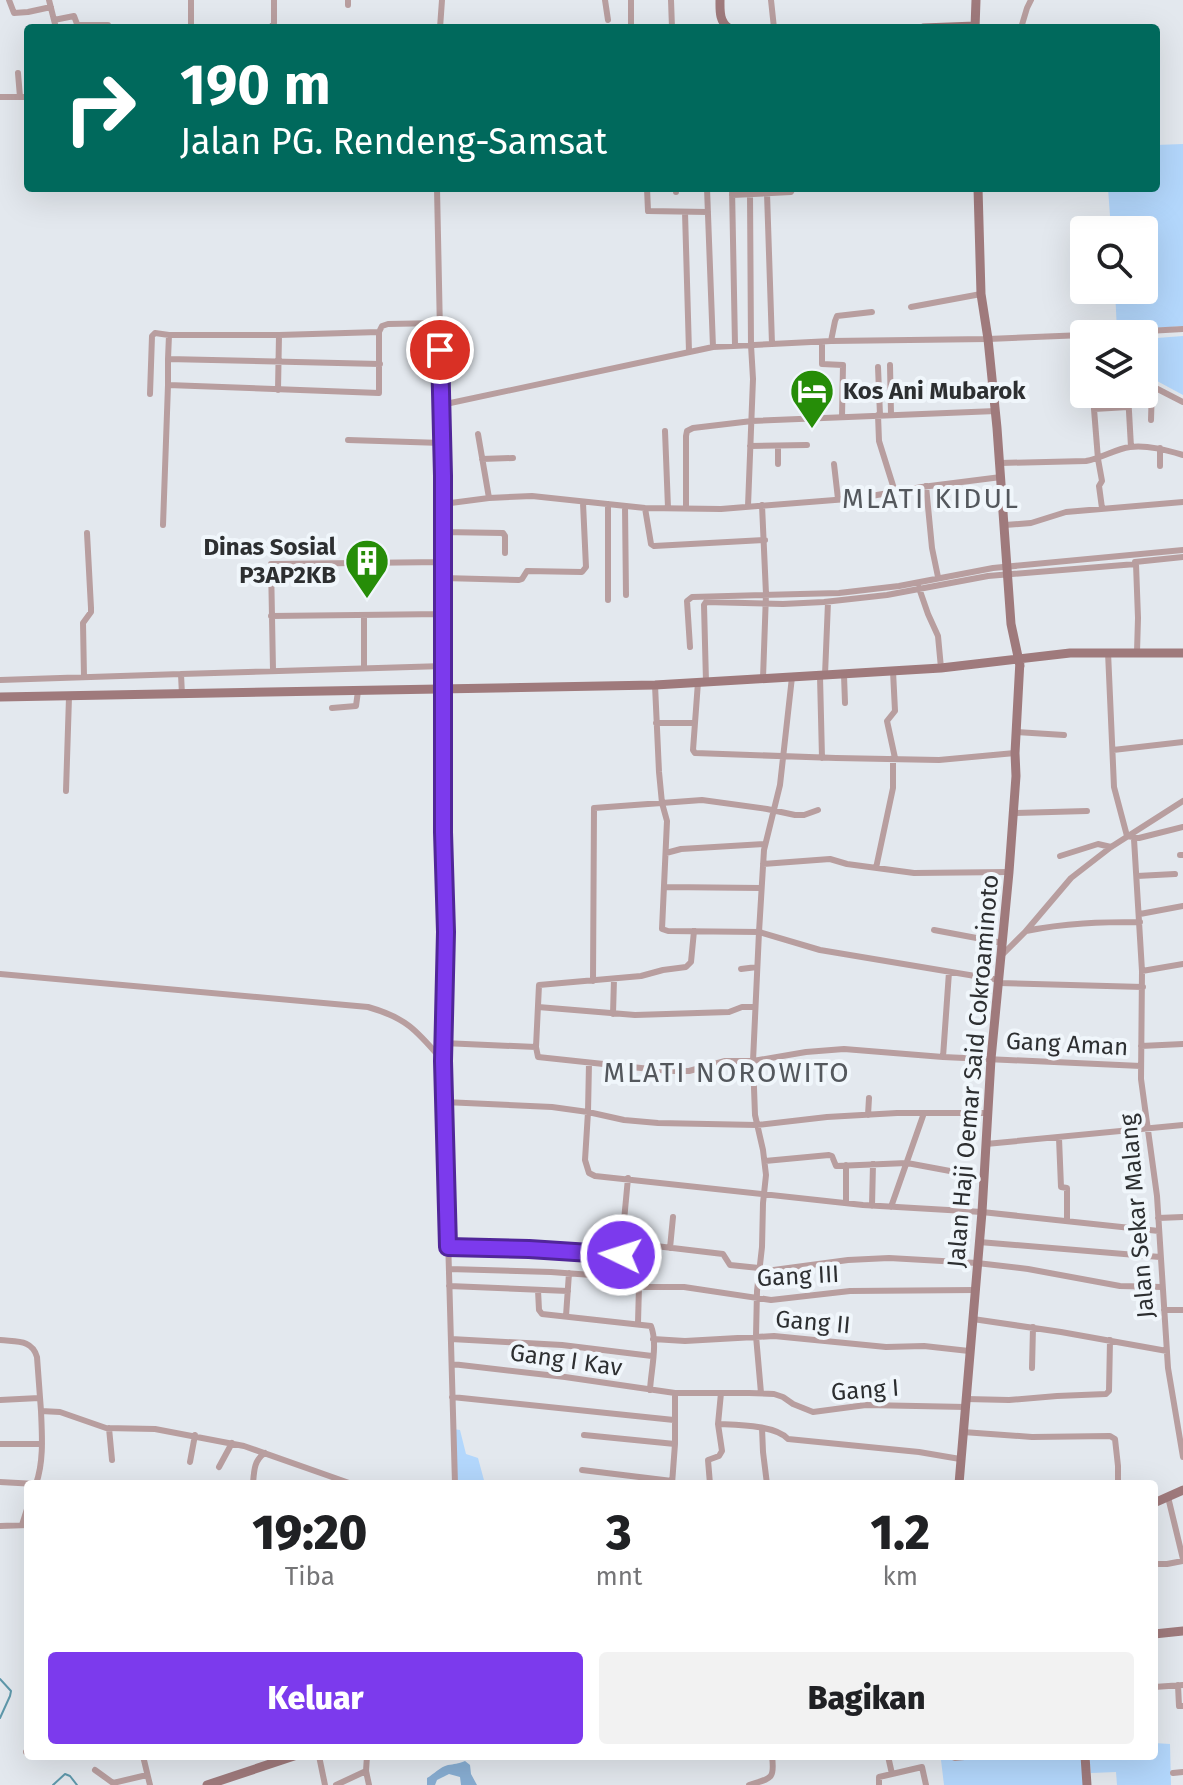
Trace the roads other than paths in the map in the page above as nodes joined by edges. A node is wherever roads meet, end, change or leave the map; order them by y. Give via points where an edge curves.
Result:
1 (9, 0) edge
2 (191, 0) edge
3 (274, 0) edge
4 (442, 0) edge
5 (605, 0) edge
6 (631, 0) edge
7 (671, 0) edge
8 (720, 0) edge
9 (771, 0) edge
10 (976, 0) edge
11 (1031, 0) edge
12 (50, 4) edge
13 (54, 20) junction
14 (608, 20) dead end
15 (55, 24) edge
16 (78, 24) edge
17 (191, 24) edge
18 (273, 24) edge
19 (440, 24) edge
20 (631, 24) edge
21 (672, 24) edge
22 (724, 24) edge
23 (774, 24) edge
24 (975, 24) edge
25 (1022, 24) edge
26 (18, 73) dead end
27 (0, 97) edge
28 (24, 97) edge
29 (437, 192) edge
30 (647, 192) edge
31 (707, 192) edge
32 (732, 192) edge
33 (762, 192) edge
34 (791, 192) edge
35 (978, 192) edge
36 (750, 194) junction
37 (685, 212) junction
38 (708, 212) junction
39 (981, 294) junction
40 (911, 307) dead end
41 (872, 312) dead end
42 (440, 323) junction
43 (1183, 329) edge
44 (1158, 331) edge
45 (379, 332) junction
46 (169, 335) junction
47 (279, 335) junction
48 (1070, 336) edge
49 (988, 339) junction
50 (831, 341) junction
51 (822, 342) junction
52 (772, 344) junction
53 (735, 345) junction
54 (751, 345) junction
55 (713, 347) junction
56 (689, 352) junction
57 (168, 359) junction
58 (278, 363) junction
59 (380, 364) junction
60 (890, 365) dead end
61 (878, 367) dead end
62 (168, 385) junction
63 (1158, 389) edge
64 (278, 390) junction
65 (150, 394) dead end
66 (1183, 402) edge
67 (441, 405) junction
68 (1095, 408) edge
69 (1128, 408) edge
70 (1151, 408) edge
71 (996, 411) junction
72 (891, 414) junction
73 (879, 415) junction
74 (842, 417) junction
75 (1151, 420) dead end
76 (752, 421) junction
77 (665, 431) dead end
78 (478, 434) dead end
79 (348, 440) dead end
80 (442, 443) junction
81 (807, 445) dead end
82 (750, 446) junction
83 (778, 446) junction
84 (1131, 447) junction
85 (1160, 448) junction
86 (1183, 455) edge
87 (513, 458) dead end
88 (482, 459) junction
89 (1098, 459) junction
90 (1000, 463) junction
91 (778, 464) dead end
92 (834, 464) dead end
93 (1160, 466) dead end
94 (1001, 477) junction
95 (926, 486) junction
96 (895, 492) junction
97 (489, 498) junction
98 (838, 499) junction
99 (1183, 502) edge
100 (583, 503) junction
101 (443, 504) junction
102 (608, 504) junction
103 (762, 505) junction
104 (625, 506) junction
105 (748, 506) junction
106 (645, 508) junction
107 (668, 508) junction
108 (686, 508) junction
109 (1102, 508) junction
110 (163, 525) dead end
111 (1005, 525) junction
112 (443, 532) junction
113 (87, 533) dead end
114 (765, 540) junction
115 (1183, 550) edge
116 (505, 553) dead end
117 (1183, 557) edge
118 (1135, 559) junction
119 (443, 562) junction
120 (1008, 570) junction
121 (938, 577) junction
122 (443, 578) junction
123 (918, 585) junction
124 (626, 595) dead end
125 (766, 599) junction
126 (608, 600) dead end
127 (828, 602) junction
128 (443, 614) junction
129 (364, 615) junction
130 (271, 616) junction
131 (690, 647) dead end
132 (1108, 652) junction
133 (1137, 652) junction
134 (1183, 653) edge
135 (1020, 664) junction
136 (364, 668) junction
137 (444, 668) junction
138 (941, 668) junction
139 (273, 670) junction
140 (893, 671) junction
141 (844, 675) junction
142 (823, 676) junction
143 (84, 677) junction
144 (792, 677) junction
145 (763, 678) junction
146 (0, 680) edge
147 (702, 682) junction
148 (182, 684) junction
149 (443, 684) junction
150 (655, 685) junction
151 (357, 695) junction
152 (0, 697) edge
153 (69, 697) junction
154 (845, 703) dead end
155 (332, 708) dead end
156 (656, 723) junction
157 (695, 723) junction
158 (1016, 732) junction
159 (1064, 735) dead end
160 (1183, 742) edge
161 (1113, 750) junction
162 (1015, 753) junction
163 (783, 755) junction
164 (822, 758) junction
165 (894, 758) junction
166 (66, 791) dead end
167 (1183, 801) edge
168 (662, 803) junction
169 (774, 810) junction
170 (818, 810) dead end
171 (1087, 811) dead end
172 (1013, 813) junction
173 (1183, 827) edge
174 (1130, 838) junction
175 (765, 844) junction
176 (1111, 847) junction
177 (666, 853) junction
178 (1060, 856) dead end
179 (763, 864) junction
180 (876, 868) junction
181 (1009, 872) junction
182 (1175, 874) dead end
183 (1137, 876) junction
184 (665, 887) junction
185 (761, 888) junction
186 (1183, 906) edge
187 (1140, 914) junction
188 (1140, 922) junction
189 (934, 930) dead end
190 (694, 931) junction
191 (1026, 931) junction
192 (759, 932) junction
193 (1003, 948) junction
194 (1183, 964) edge
195 (757, 967) junction
196 (741, 969) dead end
197 (1142, 971) junction
198 (949, 972) junction
199 (0, 974) edge
200 (614, 979) junction
201 (593, 981) junction
202 (999, 982) junction
203 (1143, 987) junction
204 (538, 1007) junction
205 (755, 1007) junction
206 (613, 1014) junction
207 (443, 1043) junction
208 (1183, 1044) edge
209 (1141, 1046) junction
210 (536, 1047) junction
211 (943, 1057) junction
212 (991, 1059) junction
213 (443, 1061) junction
214 (753, 1061) junction
215 (589, 1063) junction
216 (1141, 1066) junction
217 (869, 1098) dead end
218 (444, 1102) junction
219 (588, 1112) junction
220 (924, 1113) junction
221 (987, 1113) junction
222 (868, 1115) junction
223 (757, 1125) junction
224 (1183, 1125) edge
225 (1149, 1129) junction
226 (1059, 1138) junction
227 (986, 1144) junction
228 (765, 1161) junction
229 (907, 1163) junction
230 (873, 1164) junction
231 (846, 1165) junction
232 (950, 1171) dead end
233 (628, 1178) junction
234 (764, 1195) junction
235 (846, 1203) junction
236 (872, 1206) junction
237 (891, 1207) junction
238 (982, 1212) junction
239 (673, 1217) dead end
240 (1183, 1217) edge
241 (1158, 1218) junction
242 (1067, 1221) junction
243 (1159, 1231) junction
244 (622, 1242) junction
245 (979, 1242) junction
246 (448, 1247) junction
247 (670, 1248) junction
248 (621, 1255) junction
249 (1160, 1257) junction
250 (977, 1263) junction
251 (449, 1269) junction
252 (759, 1270) junction
253 (569, 1273) junction
254 (619, 1277) junction
255 (449, 1286) junction
256 (639, 1286) junction
257 (1162, 1287) junction
258 (538, 1290) junction
259 (975, 1290) junction
260 (568, 1291) junction
261 (757, 1298) junction
262 (1164, 1310) junction
263 (1183, 1310) edge
264 (566, 1316) junction
265 (973, 1319) junction
266 (638, 1323) junction
267 (1033, 1327) junction
268 (756, 1336) junction
269 (451, 1339) junction
270 (653, 1339) junction
271 (0, 1340) edge
272 (1110, 1340) junction
273 (969, 1351) junction
274 (1167, 1351) junction
275 (652, 1356) junction
276 (452, 1364) junction
277 (1032, 1368) dead end
278 (650, 1390) junction
279 (675, 1393) junction
280 (721, 1393) junction
281 (761, 1393) junction
282 (452, 1397) junction
283 (39, 1398) junction
284 (0, 1400) edge
285 (966, 1403) junction
286 (41, 1411) junction
287 (674, 1420) junction
288 (718, 1424) junction
289 (109, 1428) junction
290 (762, 1428) junction
291 (963, 1432) junction
292 (195, 1435) junction
293 (584, 1435) dead end
294 (232, 1443) junction
295 (0, 1444) edge
296 (42, 1444) junction
297 (675, 1444) junction
298 (265, 1453) junction
299 (1183, 1457) edge
300 (960, 1459) junction
301 (112, 1460) dead end
302 (190, 1462) dead end
303 (219, 1467) dead end
304 (582, 1470) dead end
305 (38, 1480) edge
306 (253, 1480) edge
307 (341, 1480) edge
308 (455, 1480) edge
309 (651, 1480) edge
310 (672, 1480) edge
311 (709, 1480) edge
312 (766, 1480) edge
313 (959, 1480) edge
314 (1118, 1480) edge
315 (0, 1482) edge
316 (24, 1483) edge
317 (1183, 1490) edge
318 (1168, 1497) junction
319 (1158, 1501) edge
320 (24, 1525) edge
321 (0, 1526) edge
322 (1181, 1540) edge
323 (1183, 1560) edge
324 (1158, 1564) edge
325 (1183, 1631) edge
326 (1158, 1634) edge
327 (1181, 1685) edge
328 (1158, 1687) edge
329 (1183, 1706) edge
330 (144, 1760) edge
331 (282, 1760) edge
332 (320, 1760) edge
333 (367, 1760) edge
334 (773, 1760) edge
335 (889, 1760) edge
336 (921, 1760) edge
337 (1085, 1760) edge
338 (922, 1767) junction
339 (95, 1770) dead end
340 (366, 1771) junction
341 (1183, 1772) edge
342 (1173, 1773) dead end
343 (892, 1774) junction
344 (147, 1775) junction
345 (150, 1785) edge
346 (207, 1785) edge
347 (325, 1785) edge
348 (336, 1785) edge
349 (369, 1785) edge
350 (749, 1785) edge
351 (879, 1785) edge
352 (926, 1785) edge
353 (1087, 1785) edge

1 - 12 street via 14,13
2 - 17 street
3 - 18 street
4 - 19 street
5 - 14 street
6 - 20 street
7 - 21 street
8 - 22 street
9 - 23 street
10 - 24 street
11 - 25 street
12 - 13 street
13 - 15 street
13 - 16 street via 74,16
26 - 28 street
27 - 28 street
29 - 42 street
30 - 37 street via 648,211
31 - 38 street
32 - 36 street
32 - 53 street
33 - 34 street
33 - 36 street
33 - 52 street
35 - 39 street, Jalan Haji Oemar Said Cokroaminoto
36 - 54 street
37 - 38 street
37 - 56 street
38 - 55 street
39 - 40 street
39 - 49 street, Jalan Haji Oemar Said Cokroaminoto
41 - 50 street via 837,316
42 - 45 street via 384,325
42 - 67 street
43 - 44 street
45 - 47 street
45 - 59 street
46 - 47 street
46 - 57 street
46 - 65 street via 152,336
47 - 58 street
48 - 49 street
49 - 50 street
49 - 71 street, Jalan Haji Oemar Said Cokroaminoto
50 - 51 street
51 - 52 street
51 - 74 street via 822,364 843,365
52 - 54 street
53 - 54 street
53 - 55 street
54 - 76 street
55 - 56 street
56 - 67 street
57 - 58 street
57 - 62 street
58 - 59 street
58 - 64 street
59 - 64 street via 379,393
60 - 72 street
61 - 73 street
62 - 64 street
62 - 110 street
63 - 66 street
67 - 80 street
68 - 89 street
69 - 84 street
70 - 75 street
71 - 72 street
71 - 90 street, Jalan Haji Oemar Said Cokroaminoto
72 - 73 street
73 - 74 street
73 - 96 street via 879,441
74 - 76 street
76 - 82 street
76 - 108 street via 687,431
77 - 107 street
78 - 88 street
79 - 80 street
80 - 101 street
81 - 83 street
82 - 83 street
82 - 105 street
83 - 91 street
84 - 85 street
84 - 89 street
85 - 86 street
85 - 93 street
87 - 88 street
88 - 97 street
89 - 90 street
89 - 109 street
90 - 94 street, Jalan Haji Oemar Said Cokroaminoto
92 - 98 street
94 - 95 street
94 - 111 street, Jalan Haji Oemar Said Cokroaminoto
95 - 96 street
95 - 121 street
96 - 98 street
97 - 100 street via 532,496
97 - 101 street
98 - 103 street
99 - 109 street
100 - 102 street
100 - 122 street via 582,572 527,571 519,580
101 - 112 street
102 - 104 street
102 - 126 street
103 - 105 street
103 - 114 street
104 - 106 street
104 - 124 street
105 - 108 street
106 - 107 street
106 - 114 street via 654,546
107 - 108 street
109 - 111 street
111 - 120 street, Jalan Haji Oemar Said Cokroaminoto
112 - 116 street via 503,533
112 - 119 street
113 - 143 street via 91,612 83,623
114 - 125 street
115 - 118 street
117 - 118 street
118 - 120 street
118 - 133 street
119 - 122 street
119 - 130 street via 271,564
120 - 121 street
120 - 123 street
120 - 135 street, Jalan Haji Oemar Said Cokroaminoto
121 - 123 street
122 - 128 street
123 - 125 street
123 - 127 street via 887,595
123 - 138 street via 938,636
125 - 127 street
125 - 131 street via 689,598
125 - 145 street
125 - 147 street via 704,604
127 - 142 street
128 - 129 street
128 - 137 street
129 - 130 street
129 - 136 street
130 - 139 street
132 - 133 street
132 - 135 street via 1070,653
132 - 161 street, Jalan Sekar Malang
133 - 134 street
135 - 138 street
135 - 158 street, Jalan Haji Oemar Said Cokroaminoto
136 - 137 street
136 - 139 street
137 - 149 street
138 - 140 street
139 - 148 street
140 - 141 street
140 - 165 street via 895,711 887,721
141 - 142 street
141 - 154 street
142 - 144 street
142 - 164 street
143 - 146 street
143 - 148 street
144 - 145 street
144 - 163 street
145 - 147 street
147 - 150 street
147 - 157 street
148 - 151 street
148 - 153 street
149 - 150 street
149 - 151 street
149 - 207 street
150 - 156 street
151 - 155 street via 354,706
152 - 153 street
153 - 166 street
156 - 157 street
156 - 168 street
157 - 163 street via 695,753
158 - 159 street
158 - 162 street, Jalan Haji Oemar Said Cokroaminoto
160 - 161 street
161 - 174 street, Jalan Sekar Malang via 1114,787
162 - 165 street
162 - 172 street, Jalan Haji Oemar Said Cokroaminoto
163 - 164 street
163 - 169 street
164 - 165 street
165 - 180 street
167 - 174 street
168 - 169 street via 708,800
168 - 177 street
168 - 201 street via 593,809
169 - 170 street via 804,815
169 - 175 street
171 - 172 street
172 - 181 street, Jalan Haji Oemar Said Cokroaminoto
173 - 174 street
174 - 176 street
174 - 183 street, Jalan Sekar Malang
175 - 177 street
175 - 179 street
176 - 178 street via 1098,844
176 - 191 street via 1071,878
177 - 184 street
179 - 180 street via 830,859
179 - 185 street
180 - 181 street
181 - 193 street, Jalan Haji Oemar Said Cokroaminoto
182 - 183 street
183 - 187 street, Jalan Sekar Malang
184 - 185 street
184 - 190 street via 663,930
185 - 192 street
186 - 187 street
187 - 188 street, Jalan Sekar Malang
188 - 191 street via 1089,922
188 - 197 street, Jalan Sekar Malang
189 - 193 street
190 - 192 street
190 - 200 street via 689,965
191 - 193 street
192 - 195 street
192 - 198 street via 820,950
193 - 202 street, Jalan Haji Oemar Said Cokroaminoto
194 - 197 street
195 - 196 street
195 - 205 street
197 - 203 street, Jalan Sekar Malang
198 - 202 street
198 - 211 street
199 - 213 street via 368,1007 402,1019
200 - 201 street
200 - 206 street
201 - 204 street via 539,985
202 - 203 street
202 - 212 street, Jalan Haji Oemar Said Cokroaminoto
203 - 209 street, Jalan Sekar Malang
204 - 206 street
204 - 210 street
205 - 206 street
205 - 214 street
207 - 210 street
207 - 213 street
208 - 209 street
209 - 216 street, Jalan Sekar Malang
210 - 215 street, Gang Aman via 539,1058
211 - 212 street, Gang Aman
211 - 214 street, Gang Aman via 844,1049
212 - 216 street, Gang Aman
212 - 221 street, Jalan Haji Oemar Said Cokroaminoto
213 - 218 street
214 - 215 street, Gang Aman via 725,1061 689,1071
214 - 223 street
215 - 219 street
216 - 225 street, Jalan Sekar Malang
217 - 222 street
218 - 219 street
218 - 246 street
219 - 223 street via 658,1123
219 - 233 street via 589,1173
220 - 221 street
220 - 222 street
220 - 229 street
221 - 227 street, Jalan Haji Oemar Said Cokroaminoto
222 - 223 street
223 - 228 street
224 - 225 street
225 - 226 street
225 - 241 street, Jalan Sekar Malang
226 - 227 street
226 - 242 street
227 - 238 street, Jalan Haji Oemar Said Cokroaminoto
228 - 231 street via 831,1155 835,1166
228 - 234 street
229 - 230 street
229 - 232 street
229 - 237 street
230 - 231 street
230 - 236 street
231 - 235 street
233 - 234 street
233 - 244 street
234 - 235 street
234 - 252 street
235 - 236 street
236 - 237 street
237 - 238 street
238 - 242 street
238 - 245 street, Jalan Haji Oemar Said Cokroaminoto
239 - 247 street
240 - 241 street
241 - 243 street, Jalan Sekar Malang
242 - 243 street
243 - 249 street, Jalan Sekar Malang
244 - 247 street
244 - 248 street
245 - 249 street
245 - 250 street, Jalan Haji Oemar Said Cokroaminoto
246 - 248 street
246 - 251 street
247 - 252 street via 723,1254 730,1265
248 - 254 street
249 - 257 street, Jalan Sekar Malang
250 - 252 street via 869,1258
250 - 257 street via 1120,1286
250 - 259 street, Jalan Haji Oemar Said Cokroaminoto
251 - 253 street
251 - 255 street
252 - 261 street
253 - 254 street
253 - 260 street
254 - 256 street, Gang III via 623,1286
255 - 258 street
255 - 269 street
256 - 261 street, Gang III
256 - 266 street
257 - 262 street, Jalan Sekar Malang
258 - 260 street
258 - 264 street via 541,1313
259 - 261 street, Gang III
259 - 265 street, Jalan Haji Oemar Said Cokroaminoto
260 - 264 street
261 - 268 street
262 - 263 street
262 - 274 street, Jalan Sekar Malang
264 - 266 street
265 - 267 street
265 - 273 street, Jalan Haji Oemar Said Cokroaminoto
266 - 270 street via 651,1326
267 - 272 street
267 - 277 street
268 - 270 street, Gang II
268 - 273 street, Gang II
268 - 281 street
269 - 275 street
269 - 276 street
270 - 275 street
271 - 283 street via 28,1343 34,1349
272 - 274 street
272 - 285 street, Gang I via 1106,1394
273 - 285 street, Jalan Haji Oemar Said Cokroaminoto
274 - 299 street, Jalan Sekar Malang
275 - 278 street
276 - 278 street, Gang I Kav
276 - 282 street
278 - 279 street, Gang I Kav
279 - 280 street, Gang I
279 - 287 street
280 - 281 street, Gang I
280 - 288 street
281 - 285 street, Gang I via 813,1412
282 - 287 street
282 - 308 street
283 - 284 street
283 - 286 street
285 - 291 street, Jalan Haji Oemar Said Cokroaminoto
286 - 289 street
286 - 296 street
287 - 297 street
288 - 290 street
288 - 311 street via 721,1454 707,1462
289 - 292 street
289 - 301 street
290 - 300 street via 788,1439
290 - 312 street
291 - 300 street, Jalan Haji Oemar Said Cokroaminoto
291 - 314 street via 1110,1436 1117,1447
292 - 294 street
292 - 302 street
293 - 297 street
294 - 298 street
294 - 303 street
295 - 296 street
296 - 305 street
297 - 310 street
298 - 306 street via 255,1465
298 - 307 street
300 - 313 street, Jalan Haji Oemar Said Cokroaminoto
304 - 309 street
315 - 316 street
317 - 318 street
318 - 319 street
318 - 322 street
320 - 321 street
322 - 323 street
323 - 324 street
325 - 326 street
327 - 328 street
327 - 329 street
330 - 344 street
331 - 346 street
332 - 347 street
333 - 340 street
334 - 350 street via 772,1776
335 - 343 street
336 - 338 street
337 - 353 street
338 - 343 street
338 - 352 street
339 - 344 street via 113,1783
340 - 348 street
340 - 349 street
341 - 342 street
343 - 351 street via 879,1777
344 - 345 street

